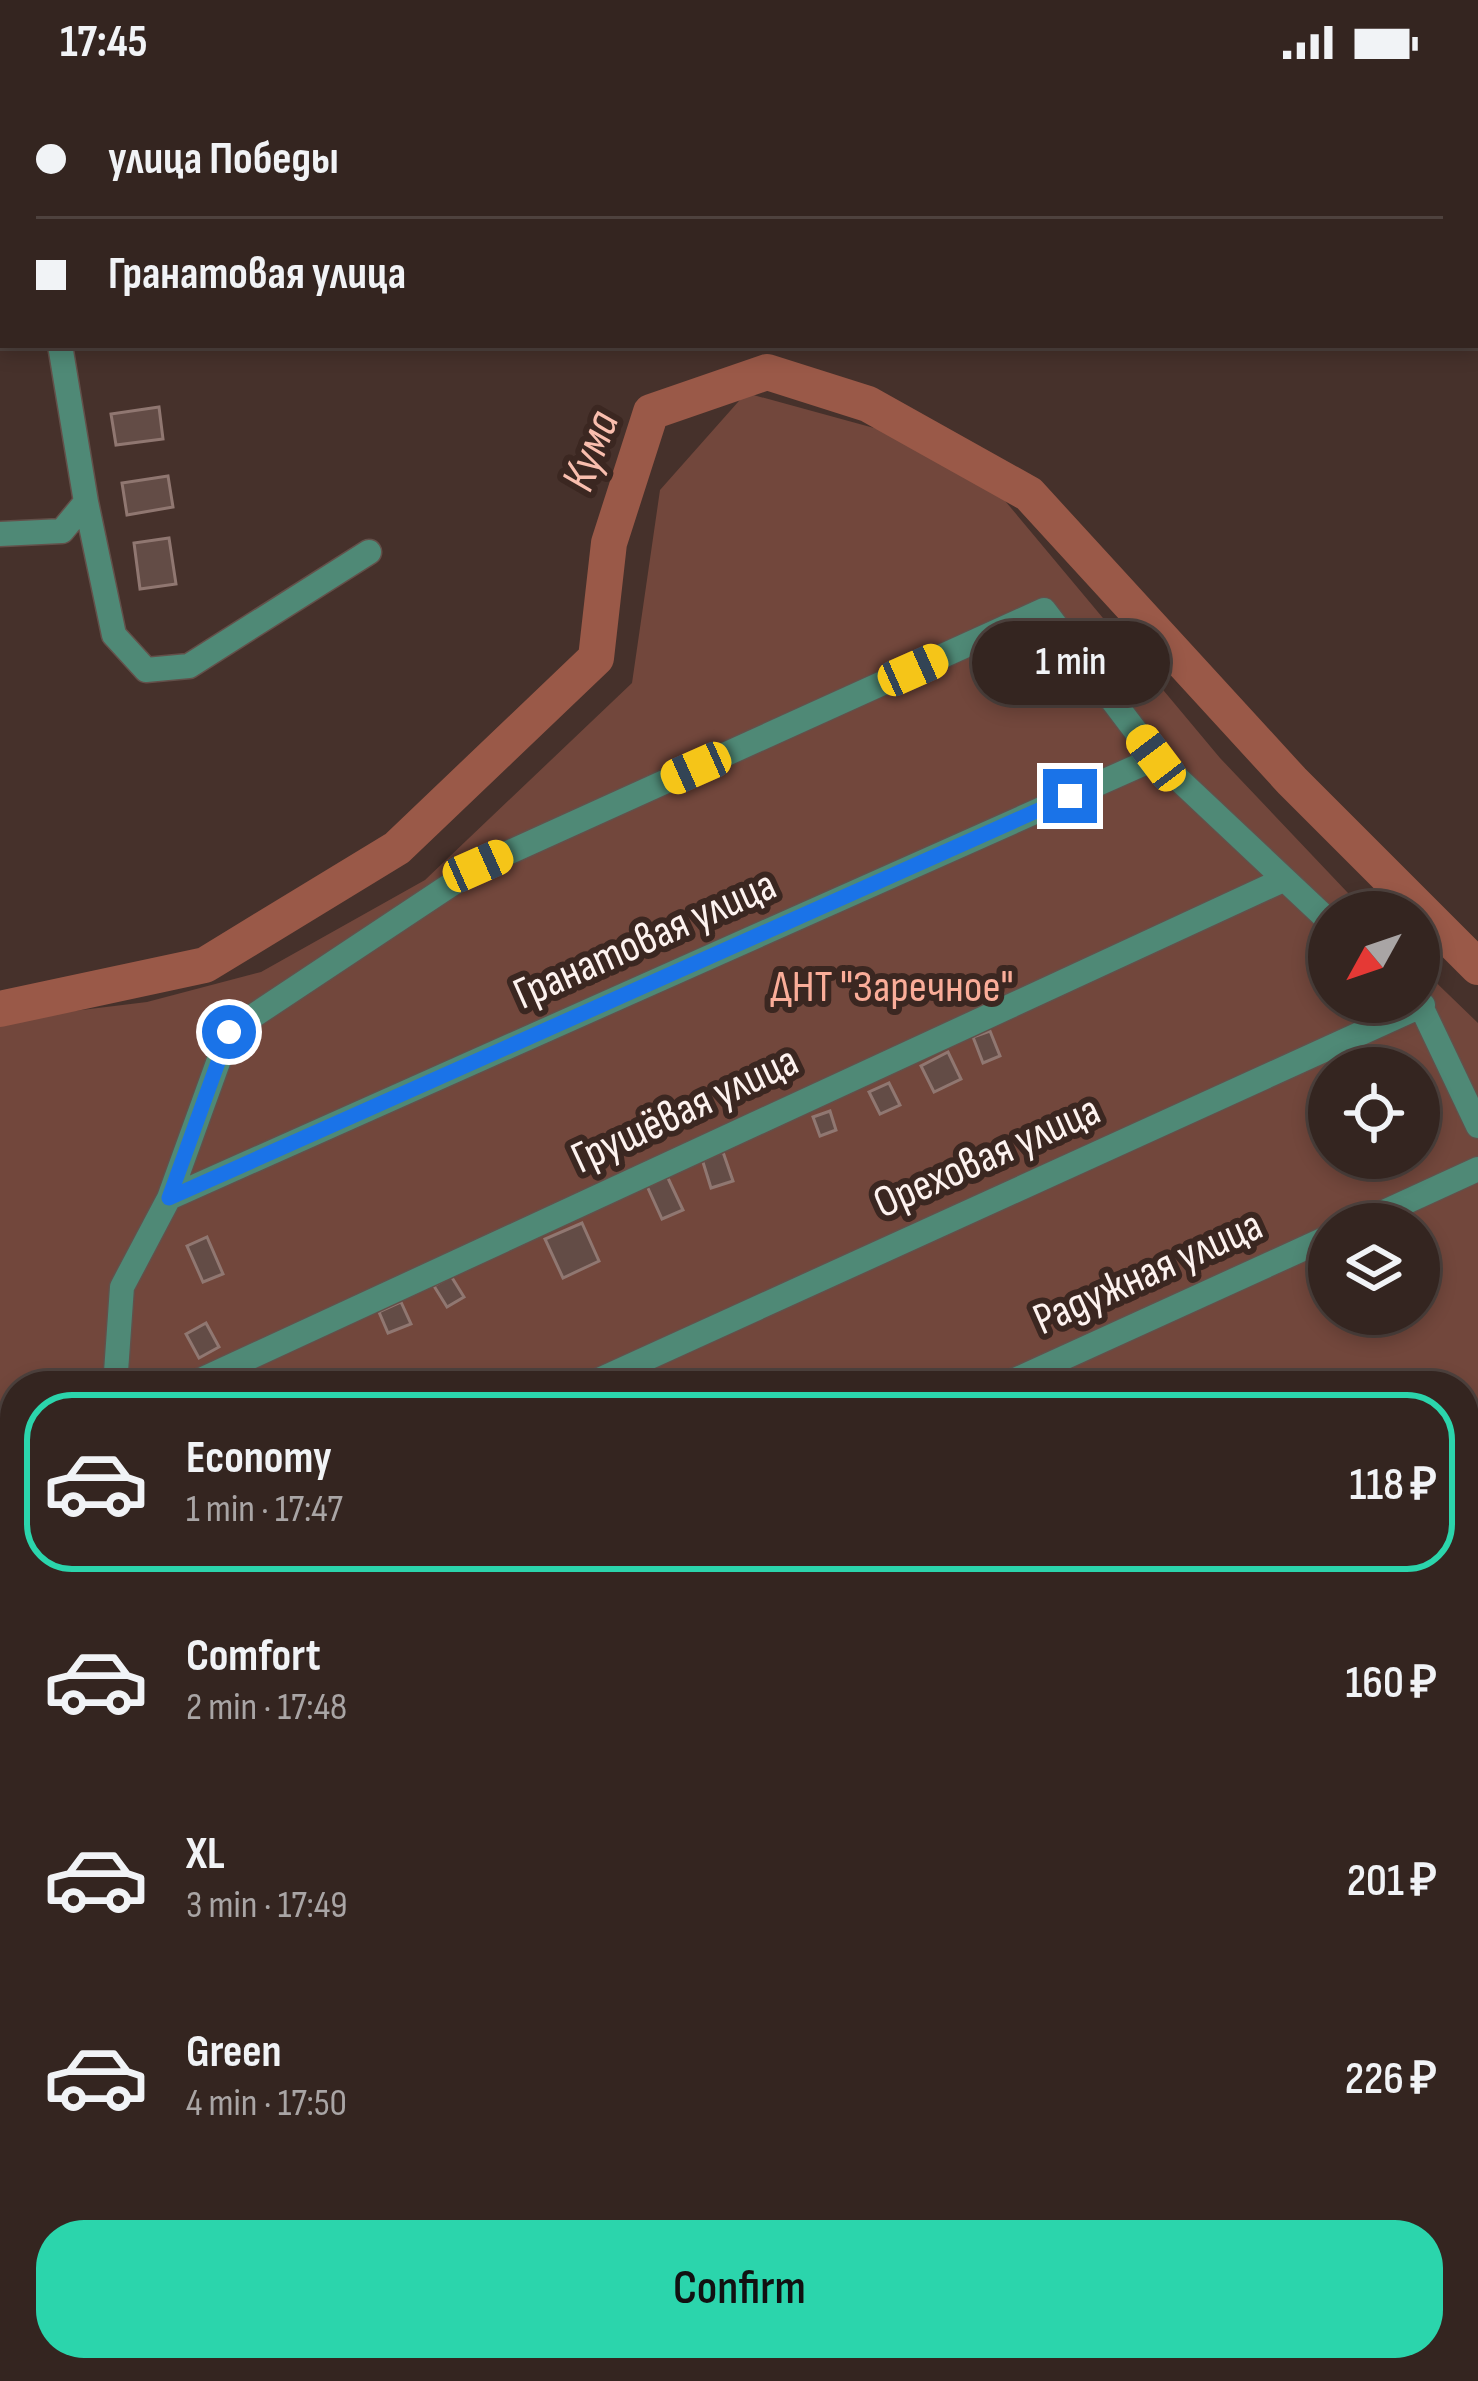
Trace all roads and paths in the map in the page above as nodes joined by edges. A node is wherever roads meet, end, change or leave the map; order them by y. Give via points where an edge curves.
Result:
1 (60, 348) edge
2 (86, 502) junction
3 (0, 534) edge
4 (368, 552) dead end
5 (1156, 758) junction
6 (1283, 880) junction
7 (1308, 902) edge
8 (1379, 1023) edge
9 (1430, 1023) edge
10 (1478, 1126) edge
11 (1478, 1169) edge
12 (169, 1198) junction
13 (1404, 1203) edge
14 (1308, 1247) edge
15 (116, 1371) edge
16 (220, 1371) edge
17 (619, 1371) edge
18 (1035, 1371) edge

1 - 2 street
2 - 3 street via 62,531
2 - 4 street via 114,635 146,670 189,666
5 - 6 street
5 - 12 street, Гранатовая улица
5 - 12 street via 1044,610 478,866 229,1032
6 - 7 street
6 - 16 street, Грушёвая улица
8 - 17 street, Ореховая улица
9 - 10 street
11 - 13 street
12 - 15 street via 122,1287
14 - 18 street, Радужная улица

